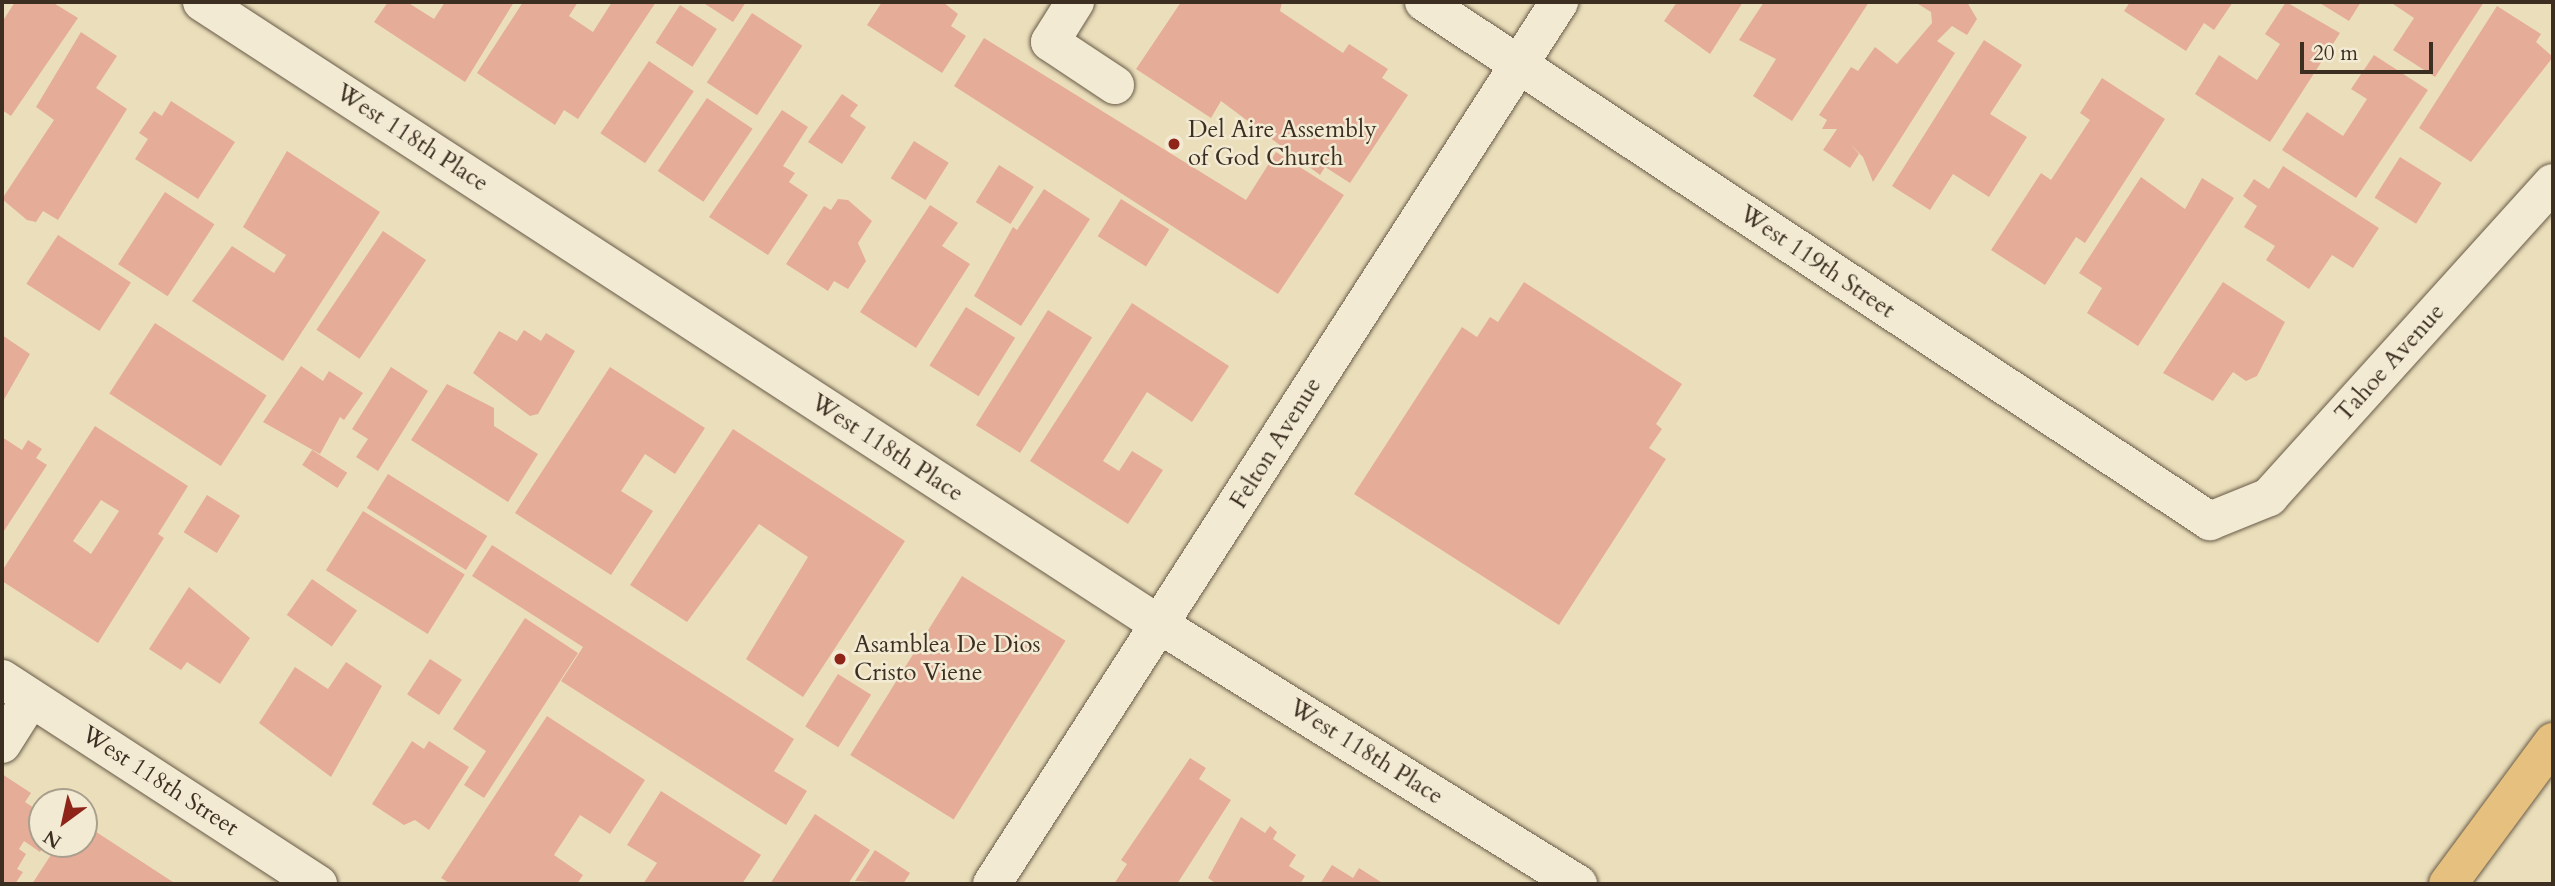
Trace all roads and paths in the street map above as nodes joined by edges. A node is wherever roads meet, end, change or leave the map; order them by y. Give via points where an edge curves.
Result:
1 (202, 2) edge
2 (1075, 2) edge
3 (1424, 2) edge
4 (1559, 2) edge
5 (1520, 62) junction
6 (1115, 85) dead end
7 (2553, 183) edge
8 (2210, 521) joint
9 (1160, 625) junction
10 (17, 688) edge
11 (2553, 742) edge
12 (2, 744) edge
13 (2449, 883) edge
14 (318, 884) edge
15 (992, 884) edge
16 (1578, 884) edge

1 - 9 street, West 118th Place
2 - 6 street via 1049,42
3 - 5 street, West 119th Street
4 - 5 street, Felton Avenue
5 - 8 street, West 119th Street
5 - 9 street, Felton Avenue
7 - 8 street, Tahoe Avenue via 2269,497
9 - 15 street, Felton Avenue
9 - 16 street, West 118th Place
10 - 12 street
10 - 14 street, West 118th Street
11 - 13 highway

